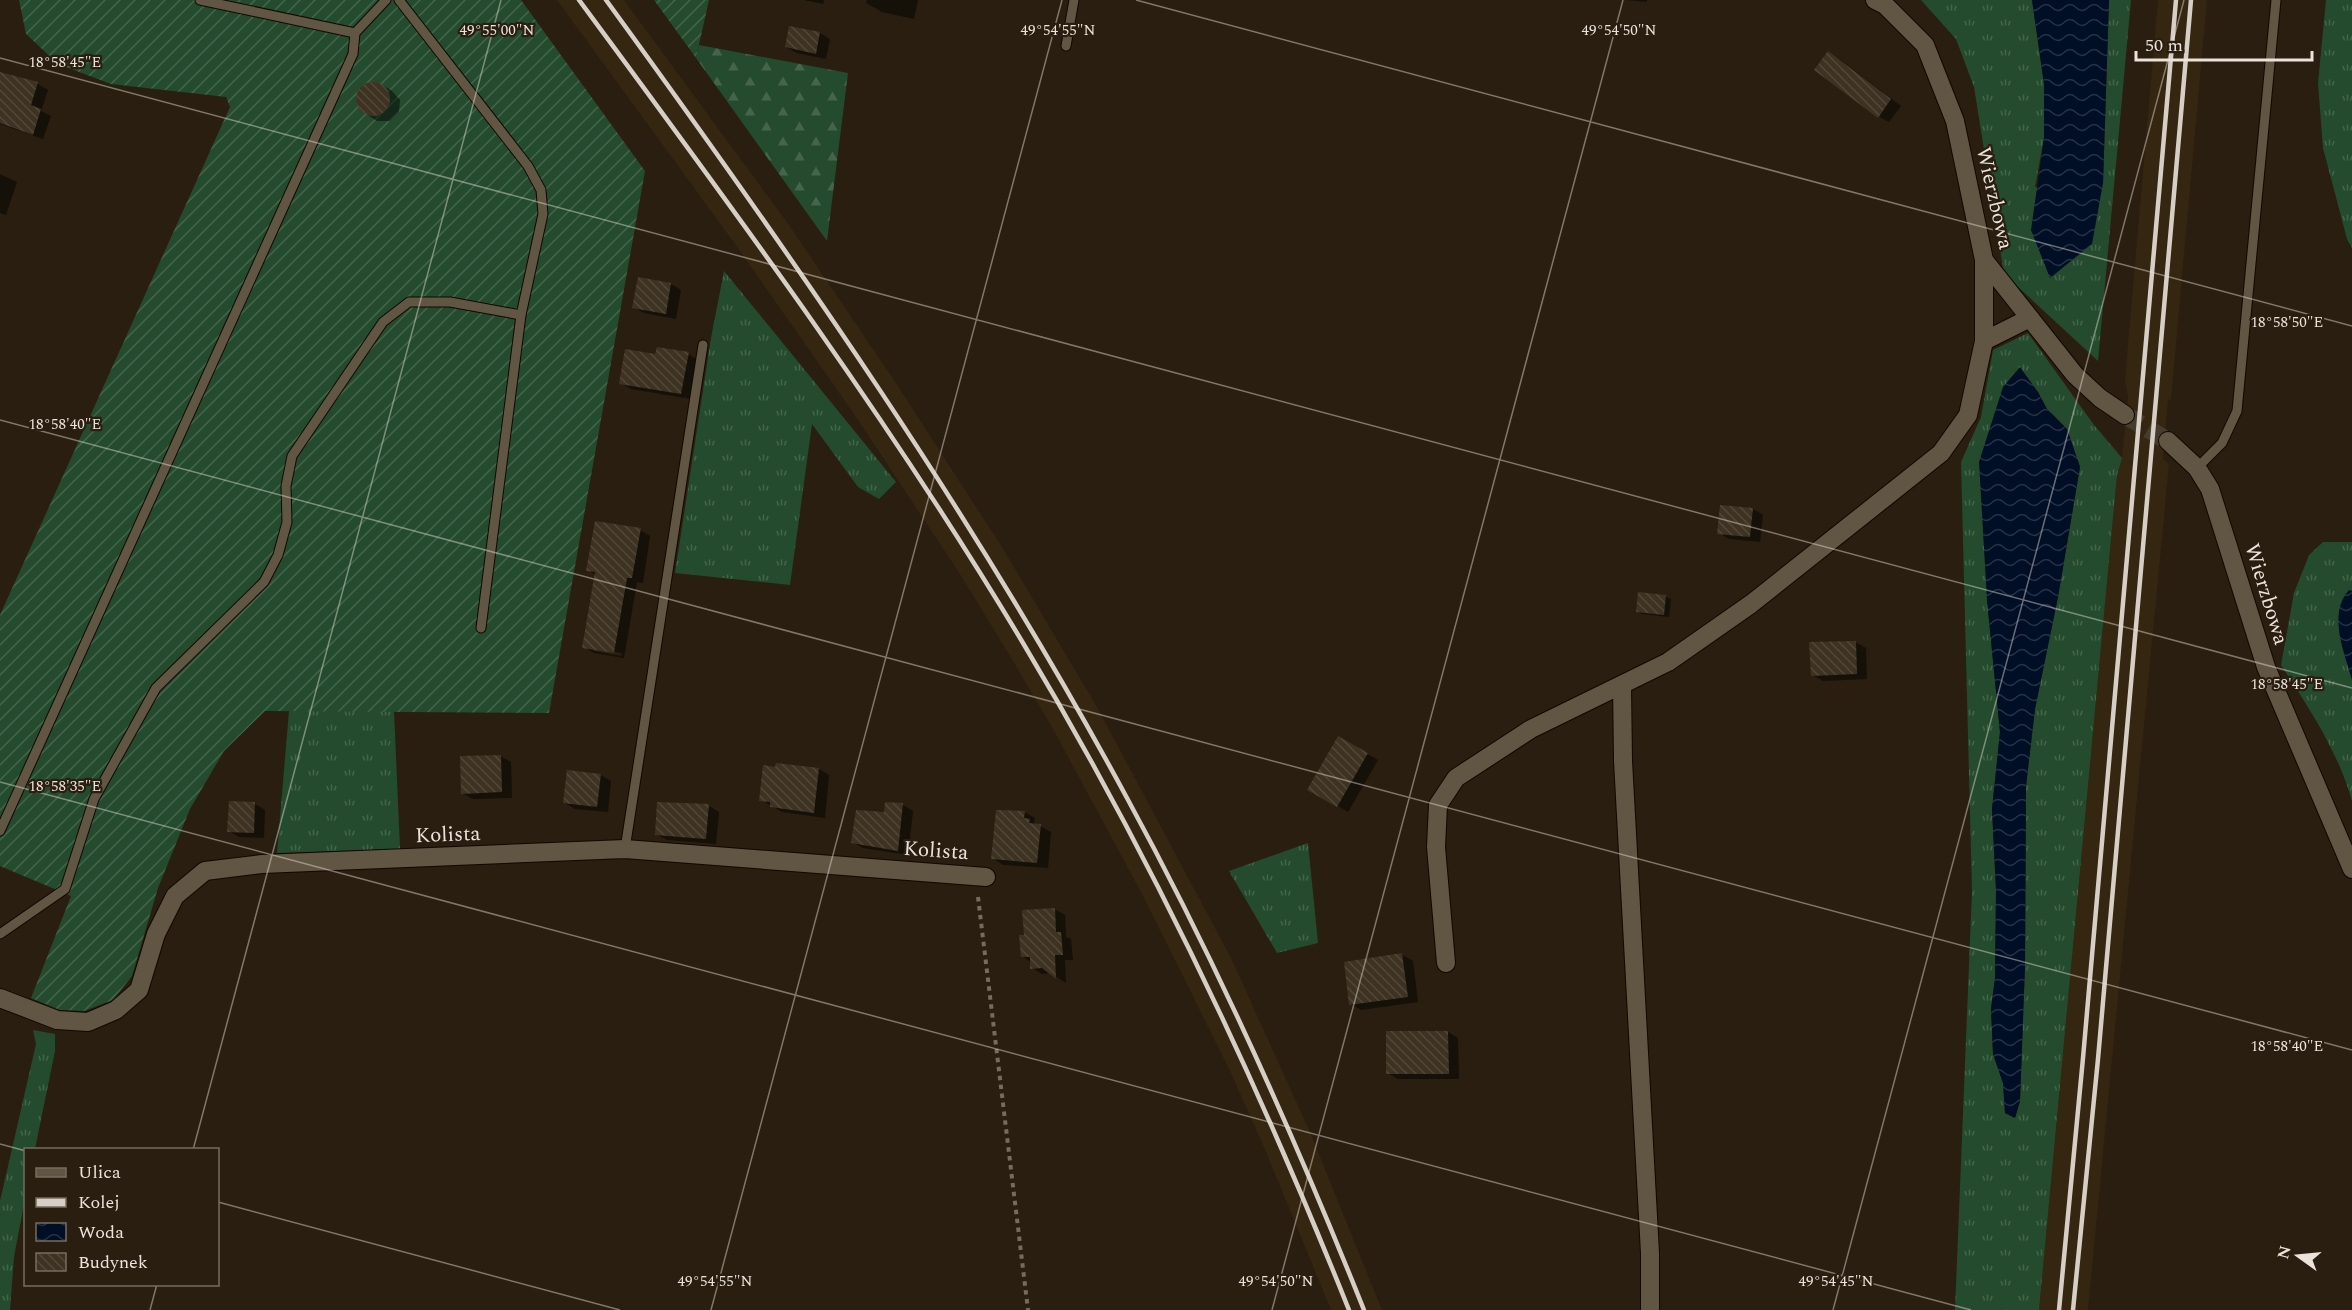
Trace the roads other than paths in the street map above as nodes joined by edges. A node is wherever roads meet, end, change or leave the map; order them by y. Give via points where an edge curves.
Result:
1 (200, 0) edge
2 (386, 0) edge
3 (399, 0) edge
4 (1074, 0) edge
5 (1875, 0) edge
6 (2276, 0) edge
7 (355, 33) junction
8 (1066, 46) dead end
9 (1984, 260) junction
10 (521, 315) junction
11 (2030, 318) junction
12 (1984, 341) junction
13 (704, 345) dead end
14 (2125, 415) tunnel mouth
15 (2168, 441) tunnel mouth
16 (2197, 468) junction
17 (481, 628) dead end
18 (1622, 685) junction
19 (0, 831) edge
20 (625, 849) junction
21 (2352, 869) edge
22 (981, 876) road end
23 (0, 934) edge
24 (1446, 963) dead end
25 (0, 998) edge
26 (1650, 1310) edge

1 - 7 lane
2 - 7 lane
3 - 10 lane via 528,166 541,190 543,214
4 - 8 lane
5 - 9 street, Wierzbowa via 1925,45 1955,121
6 - 16 lane via 2237,411 2222,443
7 - 19 lane via 353,54
9 - 11 street, Wierzbowa
9 - 12 street
10 - 17 lane
10 - 23 lane via 450,302 409,302 383,322 292,456 286,486 287,522 278,555 264,582 156,688 94,799 65,889
11 - 12 street
11 - 14 street, Wierzbowa via 2075,375
12 - 18 street via 1968,415 1941,453 1751,604 1668,662
13 - 20 lane
15 - 16 street, Wierzbowa
16 - 21 street, Wierzbowa via 2222,522 2266,667
18 - 24 street via 1512,741 1456,778 1438,805 1437,847
18 - 26 street
20 - 22 street, Kolista
20 - 25 street, Kolista via 262,864 205,871 176,896 156,934 139,990 117,1010 88,1022 57,1020

